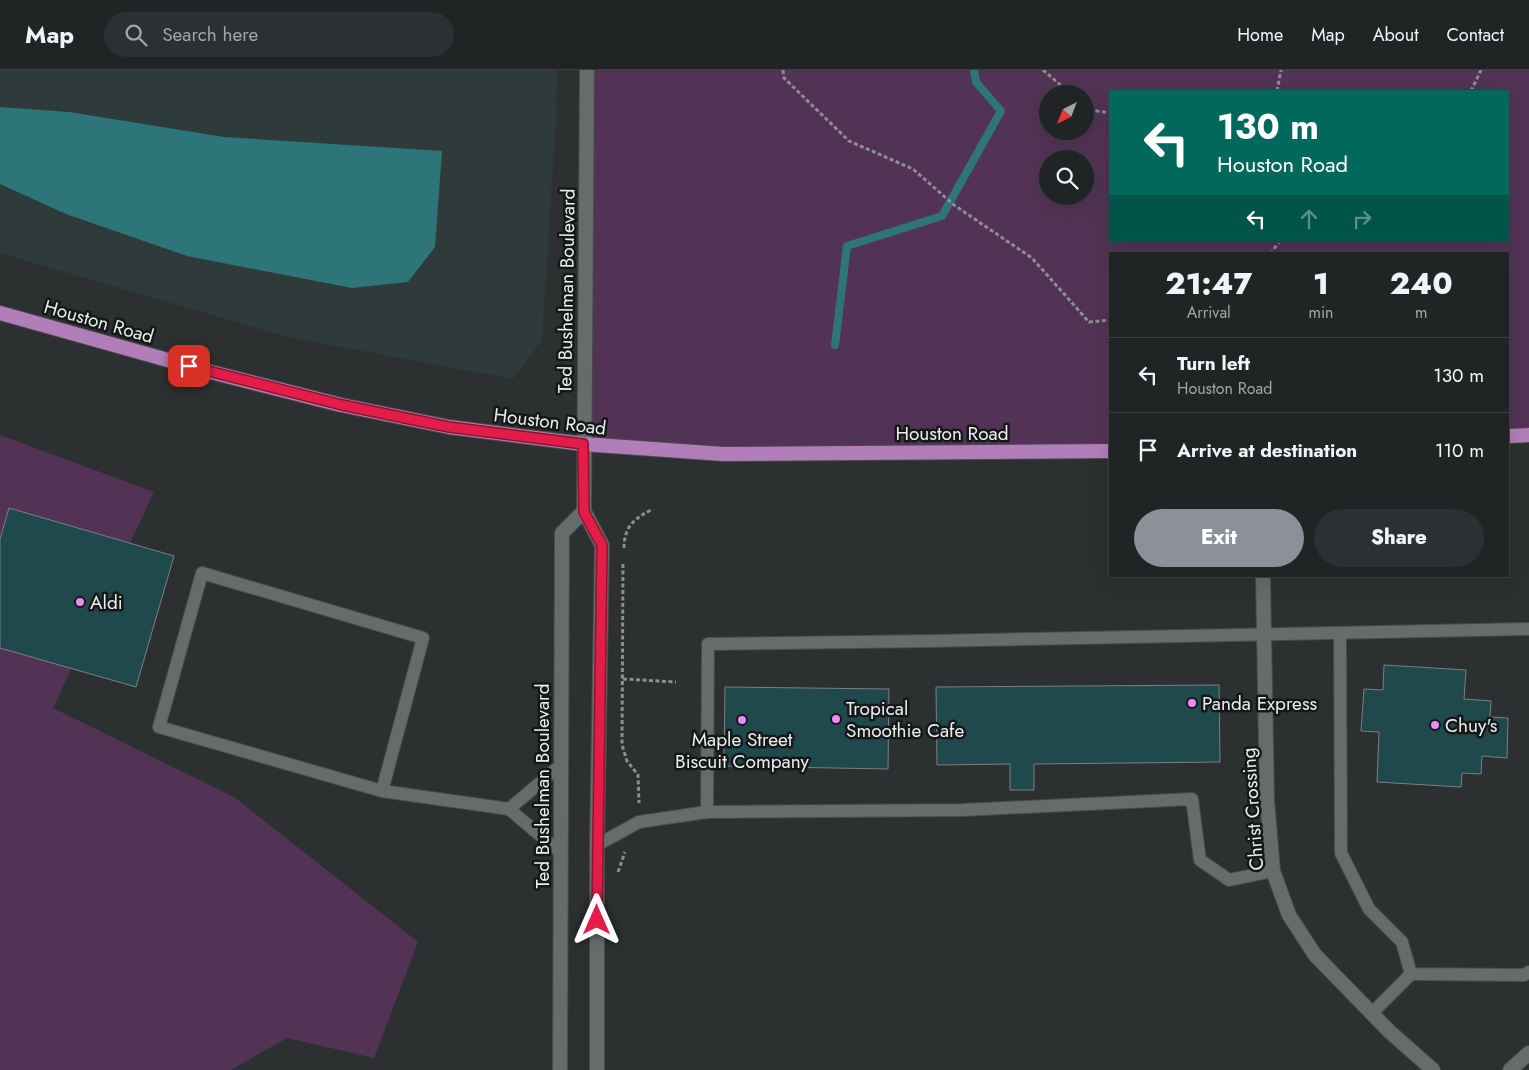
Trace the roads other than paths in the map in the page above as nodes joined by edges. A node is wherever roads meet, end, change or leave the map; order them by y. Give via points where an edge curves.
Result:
1 (587, 70) edge
2 (0, 313) edge
3 (1529, 435) edge
4 (1509, 436) edge
5 (583, 444) junction
6 (1109, 451) edge
7 (584, 512) junction
8 (1263, 577) edge
9 (1529, 629) edge
10 (1264, 633) junction
11 (1340, 633) junction
12 (561, 766) junction
13 (382, 791) junction
14 (509, 809) junction
15 (706, 812) junction
16 (597, 845) junction
17 (561, 853) junction
18 (1273, 871) junction
19 (1529, 972) edge
20 (1411, 974) junction
21 (1372, 1013) junction
22 (1529, 1053) edge
23 (560, 1070) edge
24 (597, 1070) edge
25 (1433, 1070) edge
26 (1510, 1070) edge

1 - 5 street, Ted Bushelman Boulevard
2 - 5 main road, Houston Road via 342,405 449,427
3 - 4 main road
5 - 6 main road, Houston Road via 723,454
5 - 7 street, Ted Bushelman Boulevard
7 - 12 street, Ted Bushelman Boulevard via 562,532
7 - 16 street, Ted Bushelman Boulevard via 602,545
8 - 10 street, Christ Crossing
9 - 11 lane
10 - 11 lane
10 - 15 lane via 708,644
10 - 18 street, Christ Crossing via 1267,800
11 - 20 lane via 1341,853 1370,909 1402,942
12 - 14 lane
12 - 17 street, Ted Bushelman Boulevard
13 - 13 lane via 423,638 202,573 159,727
13 - 14 lane
14 - 17 lane
15 - 16 lane via 639,822
15 - 18 lane via 964,810 1192,799 1200,860 1229,880
16 - 24 street, Ted Bushelman Boulevard
17 - 23 street, Ted Bushelman Boulevard
18 - 21 street, Christ Crossing via 1289,915 1315,955
19 - 20 lane via 1524,975
20 - 21 lane
21 - 25 street, Christ Crossing
22 - 26 street

